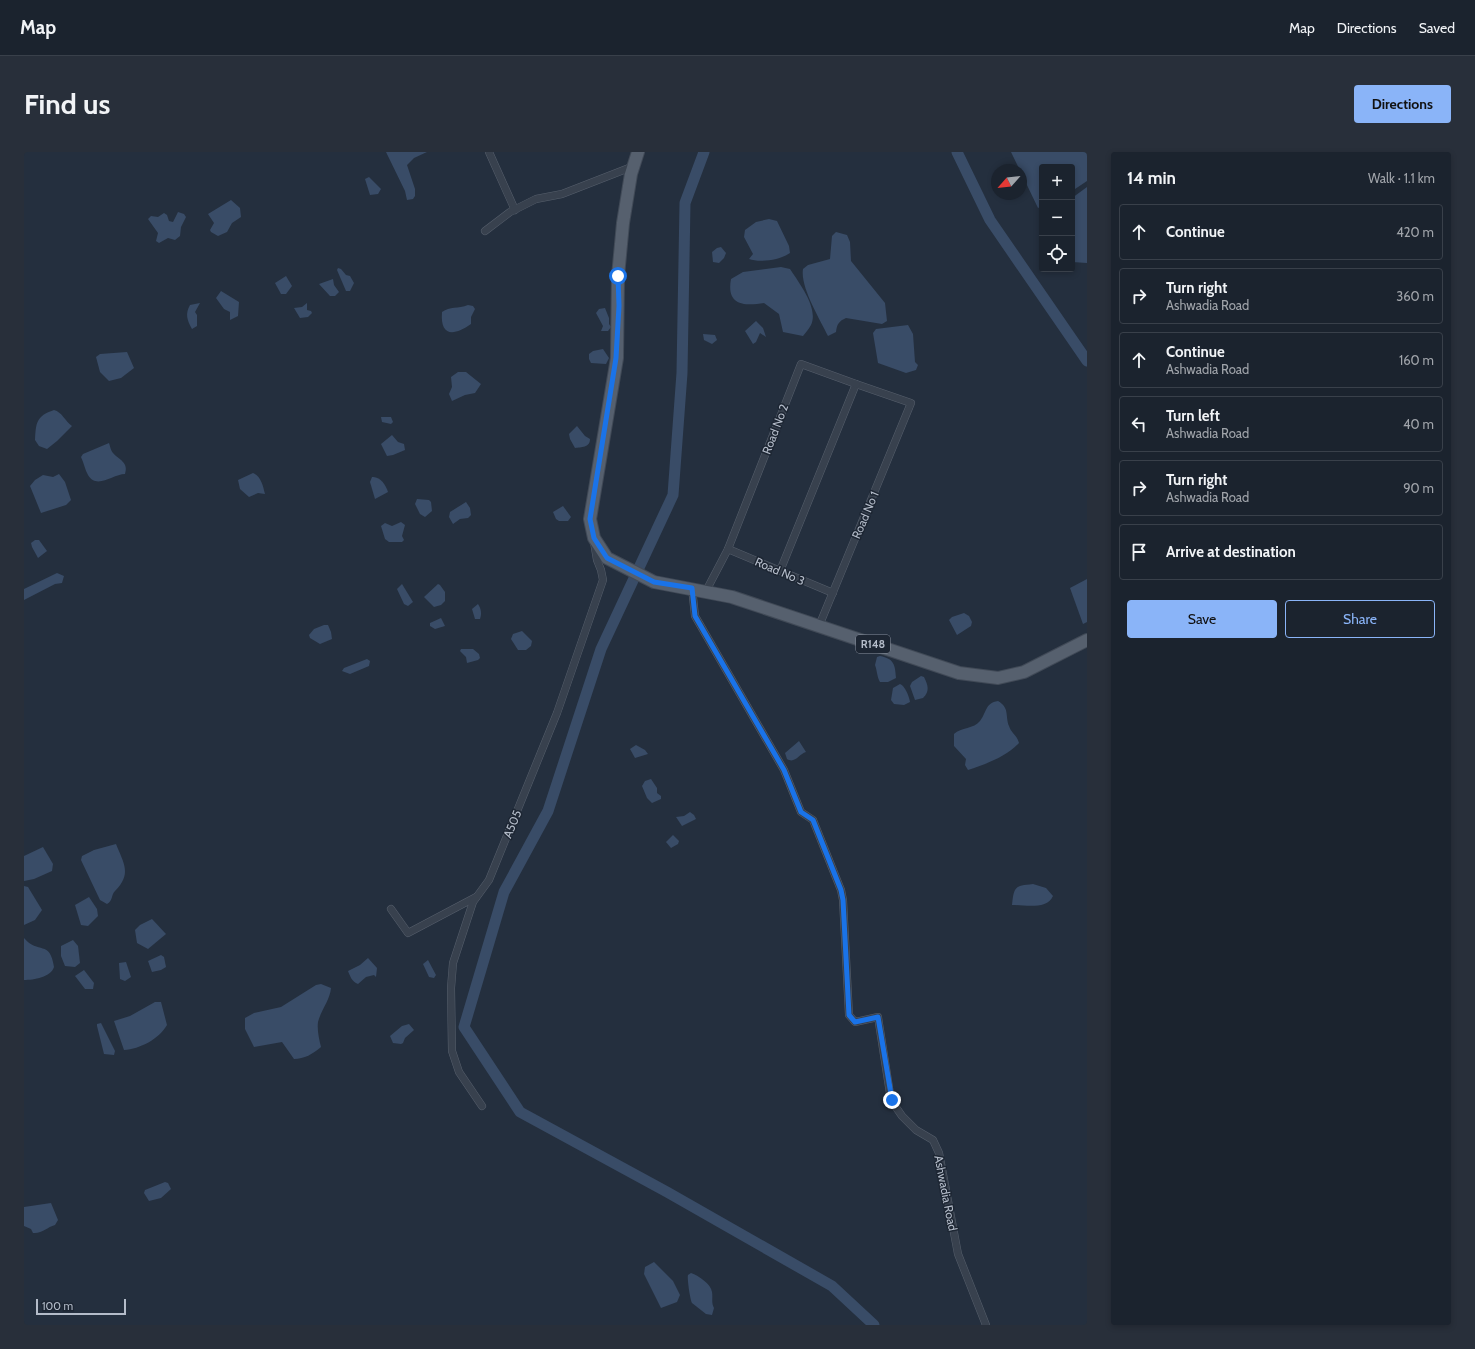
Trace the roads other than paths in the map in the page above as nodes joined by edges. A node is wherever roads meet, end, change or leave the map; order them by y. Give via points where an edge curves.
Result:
1 (490, 152) edge
2 (638, 152) edge
3 (634, 166) junction
4 (515, 210) junction
5 (485, 231) dead end
6 (856, 384) junction
7 (594, 538) junction
8 (728, 549) junction
9 (780, 571) junction
10 (692, 588) junction
11 (706, 591) junction
12 (833, 593) junction
13 (819, 626) junction
14 (1087, 640) edge
15 (478, 896) junction
16 (391, 909) dead end
17 (482, 1106) dead end
18 (986, 1325) edge

1 - 4 street
2 - 3 main road, R148
3 - 4 street via 562,194 536,199
3 - 7 main road, R148 via 623,223 618,276 616,358 590,519
4 - 5 street
6 - 8 street, Road No 2 via 800,364
6 - 9 street
6 - 12 street, Road No 1 via 911,403
7 - 10 main road, R148 via 607,558 654,582
7 - 15 street, A505 via 596,560 602,580 557,713 489,880
8 - 9 street, Road No 3
8 - 11 street
9 - 12 street, Road No 3
10 - 11 main road, R148
10 - 18 street, Ashwadia Road via 695,616 784,770 801,812 813,820 841,890 849,1015 855,1022 878,1017 892,1100 902,1116 916,1130 933,1140 940,1153 958,1254
11 - 13 main road, R148
12 - 13 street, Road No 1
13 - 14 main road, R148 via 959,673 998,678 1024,672
15 - 16 street via 408,933
15 - 17 street, A505 via 473,902 453,963 452,1051 459,1072

